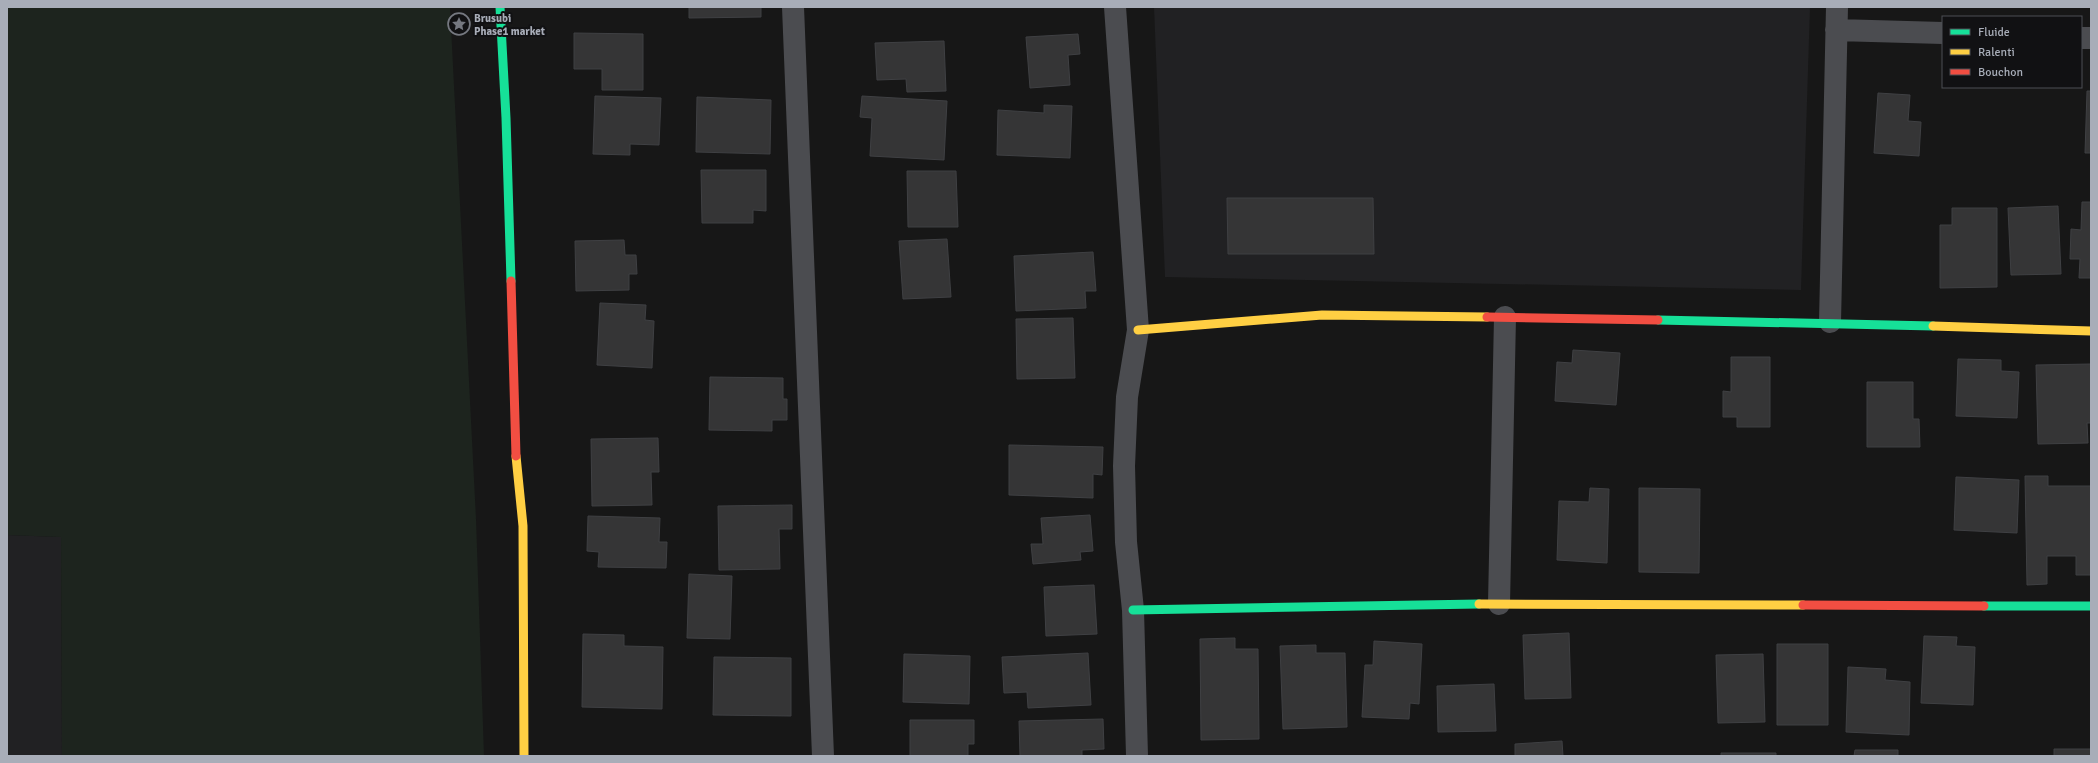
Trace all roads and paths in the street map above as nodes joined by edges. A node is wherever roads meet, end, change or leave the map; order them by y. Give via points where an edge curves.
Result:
1 (500, 7) edge
2 (793, 7) edge
3 (1115, 7) edge
4 (1837, 7) edge
5 (1836, 30) junction
6 (1942, 34) edge
7 (1505, 317) junction
8 (1830, 322) junction
9 (1138, 330) junction
10 (2091, 331) edge
11 (1499, 604) junction
12 (2091, 606) edge
13 (1133, 610) junction
14 (524, 756) edge
15 (823, 756) edge
16 (1136, 756) edge

1 - 14 street via 506,118 516,460 523,526
2 - 15 street
3 - 9 street
4 - 5 street
5 - 6 street
5 - 8 street
7 - 8 street
7 - 9 street via 1322,315
7 - 11 street
8 - 10 street
9 - 13 street via 1127,397 1124,466 1126,542
11 - 12 street
11 - 13 street
13 - 16 street

